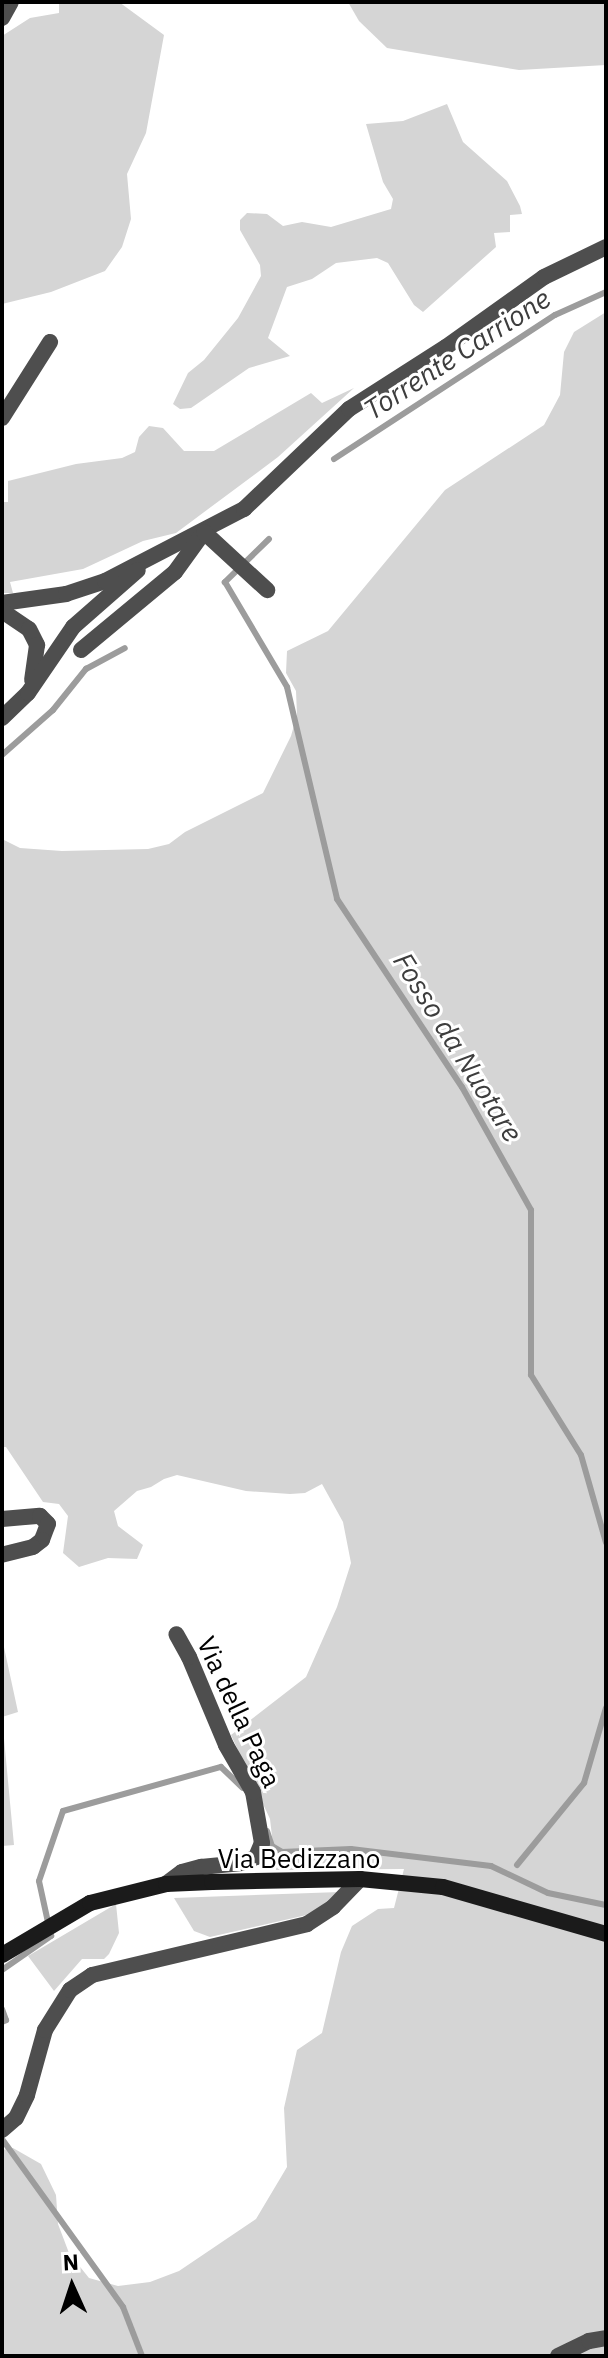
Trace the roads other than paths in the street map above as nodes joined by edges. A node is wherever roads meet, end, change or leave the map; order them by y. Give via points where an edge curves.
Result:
1 (11, 2) edge
2 (2, 18) edge
3 (606, 247) edge
4 (50, 342) dead end
5 (2, 418) edge
6 (204, 532) junction
7 (165, 548) junction
8 (267, 590) dead end
9 (2, 603) edge
10 (2, 611) edge
11 (81, 650) dead end
12 (28, 693) junction
13 (2, 718) edge
14 (2, 1519) edge
15 (2, 1555) edge
16 (176, 1634) dead end
17 (360, 1879) junction
18 (166, 1884) junction
19 (606, 1934) edge
20 (2, 1955) edge
21 (2, 2130) edge
22 (606, 2338) edge
23 (558, 2356) edge

1 - 2 street
3 - 6 street via 544,277 349,409 244,509
4 - 5 street
6 - 7 street
6 - 8 street
6 - 11 street via 175,572
7 - 9 street via 105,581 66,594
7 - 12 street via 73,627
10 - 12 street via 29,629 37,645
12 - 13 street
14 - 15 street via 40,1516 48,1524 33,1547
16 - 18 street, Via della Paga via 253,1792 262,1843 256,1857 242,1863 182,1872
17 - 18 street, Via Bedizzano
17 - 19 street, Via Bedizzano via 443,1887
17 - 21 street via 307,1924 92,1975 70,1990 45,2030 16,2118
18 - 20 street, Via Bedizzano via 90,1903
22 - 23 street

